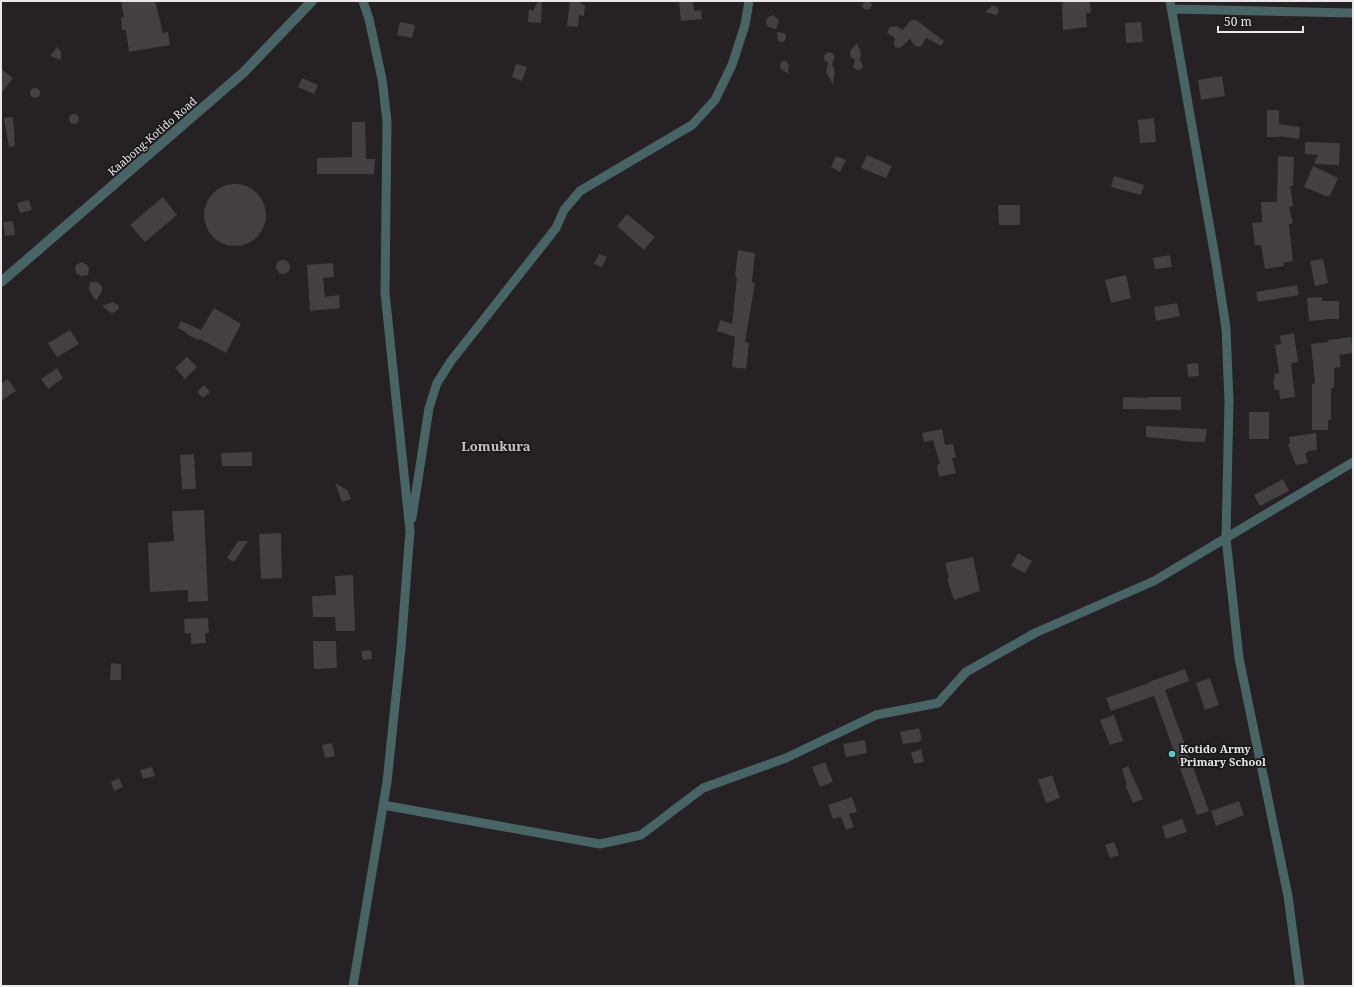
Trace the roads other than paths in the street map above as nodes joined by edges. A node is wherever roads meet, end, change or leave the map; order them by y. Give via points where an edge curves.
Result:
1 (312, 1) edge
2 (363, 1) edge
3 (749, 1) edge
4 (1171, 5) edge
5 (1353, 13) edge
6 (1, 282) edge
7 (1353, 462) edge
8 (410, 531) junction
9 (1226, 538) junction
10 (383, 805) junction
11 (353, 986) edge
12 (1300, 986) edge

1 - 6 street, Kaabong-Kotido Road via 244,72
2 - 8 street via 382,79 387,121 385,293
3 - 8 street via 745,25 732,65 715,100 692,125 580,191 564,210 556,228 451,361 437,383 429,408
4 - 5 street
4 - 9 street via 1226,328 1229,401
7 - 9 street
8 - 10 street via 401,648
9 - 10 street via 1154,581 1035,633 966,672 938,703 876,715 786,758 703,788 641,835 600,844
9 - 12 street via 1239,658 1288,896
10 - 11 street

